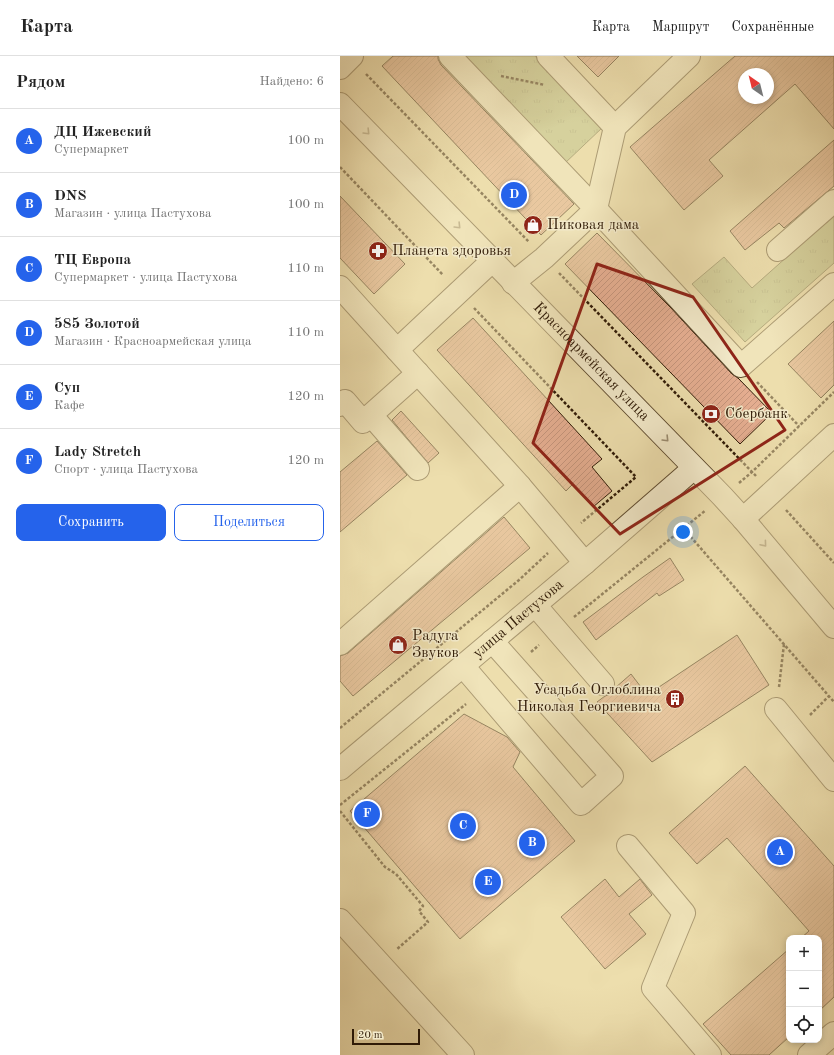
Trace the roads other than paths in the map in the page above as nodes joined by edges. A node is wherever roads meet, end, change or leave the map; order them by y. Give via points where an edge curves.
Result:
1 (352, 56) edge
2 (450, 56) edge
3 (548, 56) edge
4 (689, 56) edge
5 (340, 68) edge
6 (340, 104) edge
7 (615, 127) junction
8 (834, 201) edge
9 (596, 210) junction
10 (778, 250) dead end
11 (492, 261) junction
12 (513, 283) junction
13 (834, 284) edge
14 (340, 287) edge
15 (397, 350) junction
16 (418, 373) junction
17 (340, 405) edge
18 (371, 415) junction
19 (834, 435) edge
20 (694, 468) junction
21 (418, 469) dead end
22 (520, 486) junction
23 (743, 519) junction
24 (585, 563) junction
25 (535, 605) junction
26 (834, 627) edge
27 (492, 641) junction
28 (340, 644) edge
29 (462, 666) junction
30 (603, 684) dead end
31 (776, 709) road end
32 (340, 769) edge
33 (834, 780) edge
34 (628, 846) dead end
35 (340, 920) edge
36 (834, 1033) edge
37 (463, 1055) edge
38 (710, 1055) edge
39 (809, 1055) edge

1 - 5 street
2 - 9 street
3 - 7 street
4 - 7 street
6 -> 11 street, Красноармейская улица
7 - 9 street
8 - 10 street
9 - 12 street
9 - 13 street via 741,366
11 - 12 street, Красноармейская улица
11 - 15 street
12 -> 20 street, Красноармейская улица
14 - 15 street
15 - 16 street
16 - 18 street
16 - 22 street
17 - 18 street via 345,401 363,422
18 - 21 street
19 - 23 street
20 - 23 street, Красноармейская улица
20 - 24 street, улица Пастухова
22 - 24 street
22 - 28 street
23 -> 26 street, Красноармейская улица
24 - 25 street, улица Пастухова
25 - 27 street, улица Пастухова
25 - 30 street
27 - 29 street, улица Пастухова
27 - 29 street via 612,776 581,804
29 - 32 street, улица Пастухова
31 - 33 street
34 - 38 street via 684,913 653,988
35 - 37 street
36 - 39 street

